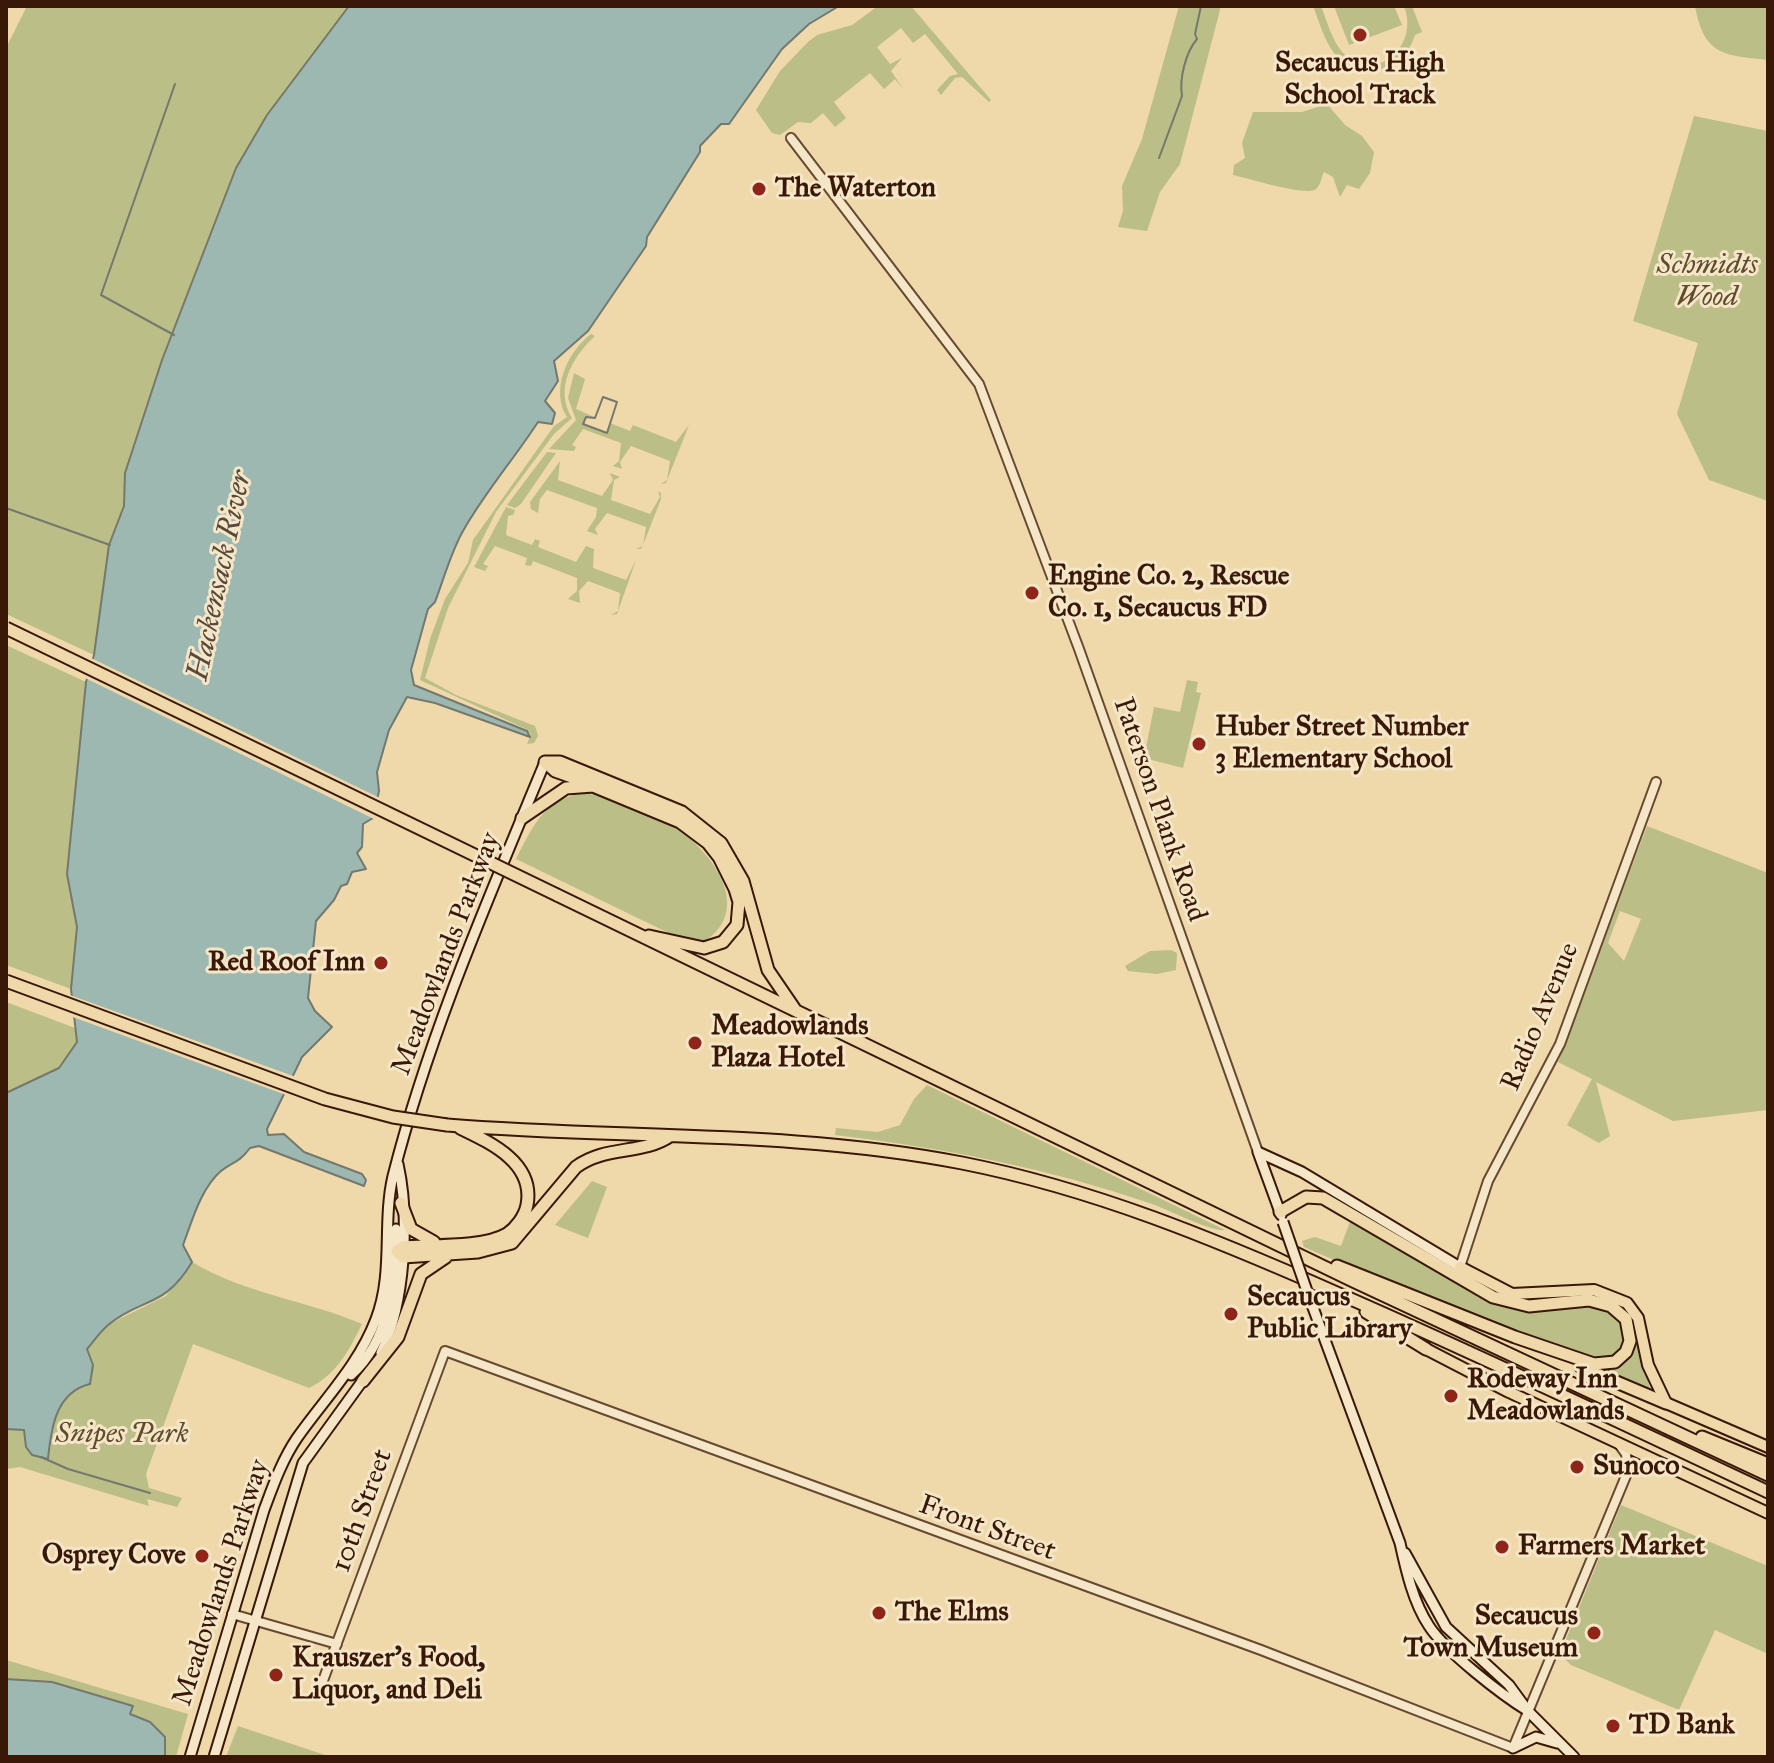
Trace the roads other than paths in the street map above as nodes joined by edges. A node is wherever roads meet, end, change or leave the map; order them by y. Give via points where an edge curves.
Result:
1 (791, 138) dead end
2 (6, 628) edge
3 (545, 762) junction
4 (1656, 782) dead end
5 (607, 790) junction
6 (522, 818) junction
7 (632, 932) junction
8 (6, 981) edge
9 (799, 1015) junction
10 (452, 1125) junction
11 (670, 1136) junction
12 (1258, 1152) junction
13 (397, 1198) junction
14 (1281, 1217) junction
15 (1271, 1240) junction
16 (452, 1248) junction
17 (401, 1252) junction
18 (1460, 1267) junction
19 (1331, 1290) junction
20 (1515, 1337) junction
21 (1426, 1349) joint
22 (445, 1351) joint
23 (348, 1376) junction
24 (363, 1381) junction
25 (1666, 1403) junction
26 (1649, 1419) junction
27 (1618, 1443) junction
28 (1768, 1447) edge
29 (1768, 1464) edge
30 (1664, 1465) junction
31 (1628, 1471) junction
32 (1768, 1475) edge
33 (1768, 1492) edge
34 (1768, 1513) edge
35 (1400, 1543) junction
36 (232, 1614) junction
37 (254, 1621) junction
38 (337, 1644) junction
39 (1469, 1651) junction
40 (1455, 1652) junction
41 (321, 1686) dead end
42 (1528, 1711) junction
43 (1560, 1744) junction
44 (1513, 1748) junction
45 (190, 1757) edge
46 (214, 1757) edge
47 (1574, 1757) edge

1 - 12 street, Paterson Plank Road via 979,384
2 - 7 highway, bridge
3 - 5 highway via 555,771
3 - 6 main road, Meadowlands Parkway
3 - 9 highway via 560,762 666,804 710,833 743,881 768,970
4 - 18 street, Radio Avenue via 1560,1044 1488,1181
5 - 6 highway via 566,788
5 - 7 highway via 694,831 719,857 739,902 737,925 713,947
6 - 13 main road, Meadowlands Parkway via 434,1040 398,1164
7 - 9 highway
8 - 10 highway, bridge via 325,1099
9 - 15 highway
10 - 11 highway
10 - 16 highway via 509,1156 528,1193 523,1216 507,1234
11 - 16 highway via 656,1146 588,1158 519,1238 491,1251
11 - 19 highway via 853,1146 1010,1173 1180,1225
12 - 14 main road, Paterson Plank Road
12 - 18 main road via 1302,1172
13 - 16 highway via 417,1234
13 - 17 main road, Meadowlands Parkway
13 - 23 main road, Meadowlands Parkway via 382,1298
14 - 20 highway via 1306,1197 1323,1198 1483,1293 1529,1306 1604,1303 1622,1314 1631,1336 1623,1356 1605,1365
14 - 35 main road, Paterson Plank Road, bridge
15 - 20 highway
15 - 26 highway
16 - 17 highway
16 - 24 highway via 421,1274 398,1337
17 - 23 main road via 385,1320 364,1360
17 - 24 main road, Meadowlands Parkway via 399,1303 389,1336
18 - 25 main road via 1512,1294 1594,1290 1627,1303 1638,1318 1648,1365
19 - 21 highway
19 - 33 highway
20 - 25 highway
21 - 27 main road
22 - 38 street, 10th Street
22 - 44 street, Front Street via 1261,1650
23 - 36 main road, Meadowlands Parkway via 294,1441 279,1470
24 - 37 main road, Meadowlands Parkway via 303,1463
25 - 28 main road
26 - 29 highway
26 - 32 highway
27 - 30 main road
27 - 31 street
30 - 31 street
30 - 34 main road
31 - 42 street
35 - 39 main road, Paterson Plank Road via 1443,1623
35 - 40 main road, Paterson Plank Road via 1406,1573 1429,1627
36 - 37 street
36 - 45 main road, Meadowlands Parkway
37 - 38 street
37 - 46 main road, Meadowlands Parkway
38 - 41 street, 10th Street
39 - 40 main road
39 - 42 main road, Paterson Plank Road via 1509,1685
40 - 42 main road via 1500,1694
42 - 43 main road, Paterson Plank Road
42 - 44 street
43 - 44 main road via 1536,1737
43 - 47 main road, Paterson Plank Road

